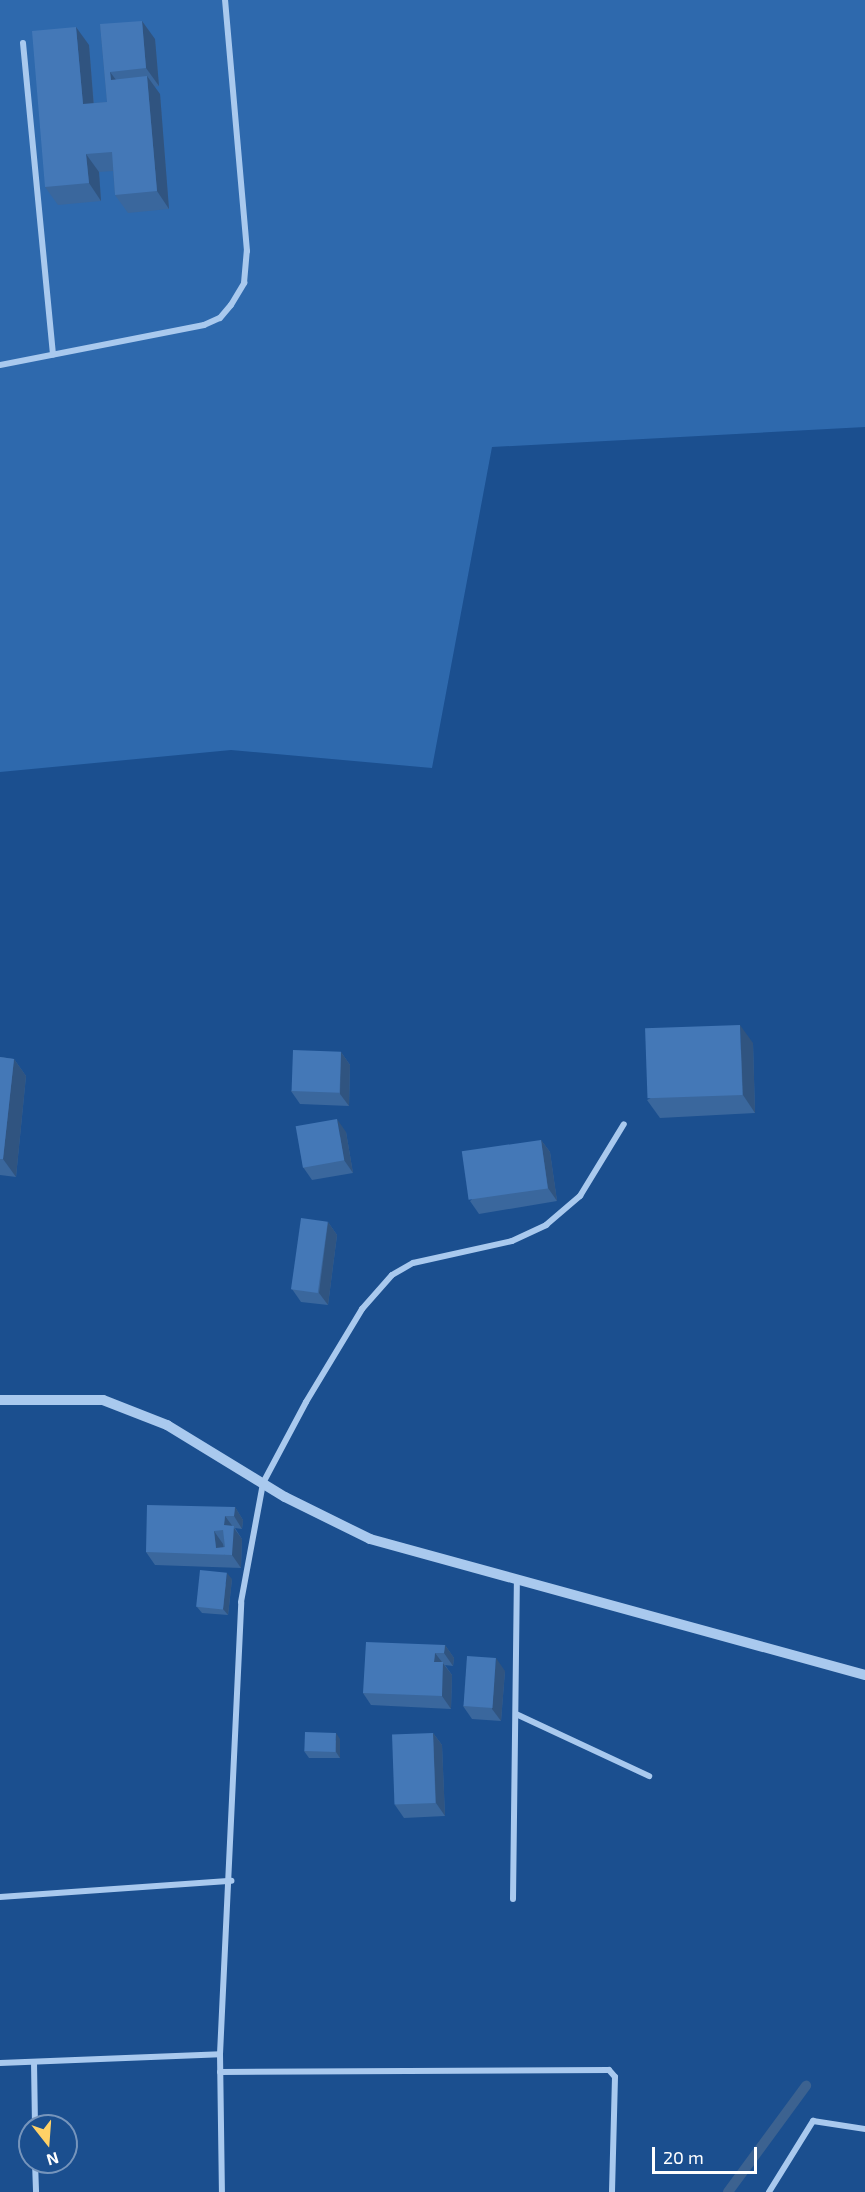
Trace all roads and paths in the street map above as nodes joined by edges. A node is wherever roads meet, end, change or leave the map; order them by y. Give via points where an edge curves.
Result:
1 (225, 0) edge
2 (23, 43) dead end
3 (53, 355) junction
4 (0, 365) edge
5 (624, 1124) dead end
6 (0, 1401) edge
7 (263, 1483) junction
8 (517, 1579) junction
9 (865, 1675) edge
10 (516, 1714) junction
11 (649, 1776) dead end
12 (231, 1881) junction
13 (0, 1897) edge
14 (513, 1899) dead end
15 (220, 2054) junction
16 (34, 2062) junction
17 (0, 2063) edge
18 (220, 2072) junction
19 (35, 2114) edge
20 (865, 2129) edge
21 (35, 2174) edge
22 (36, 2192) edge
23 (222, 2192) edge
24 (612, 2192) edge
25 (769, 2192) edge

1 - 3 street via 247,251 244,283 220,318 204,325
2 - 3 street
3 - 4 street
5 - 7 street via 580,1196 546,1224 512,1241 413,1263 392,1275 362,1309
6 - 7 street via 103,1400 167,1425
7 - 8 street via 370,1539
7 - 12 street via 241,1602
8 - 9 street
8 - 10 street
10 - 11 street
10 - 14 street
12 - 13 street
12 - 15 street
15 - 16 street
15 - 18 street
16 - 17 street
16 - 19 street
18 - 23 street
18 - 24 street via 609,2070 615,2077
20 - 25 street via 813,2121
21 - 22 street

